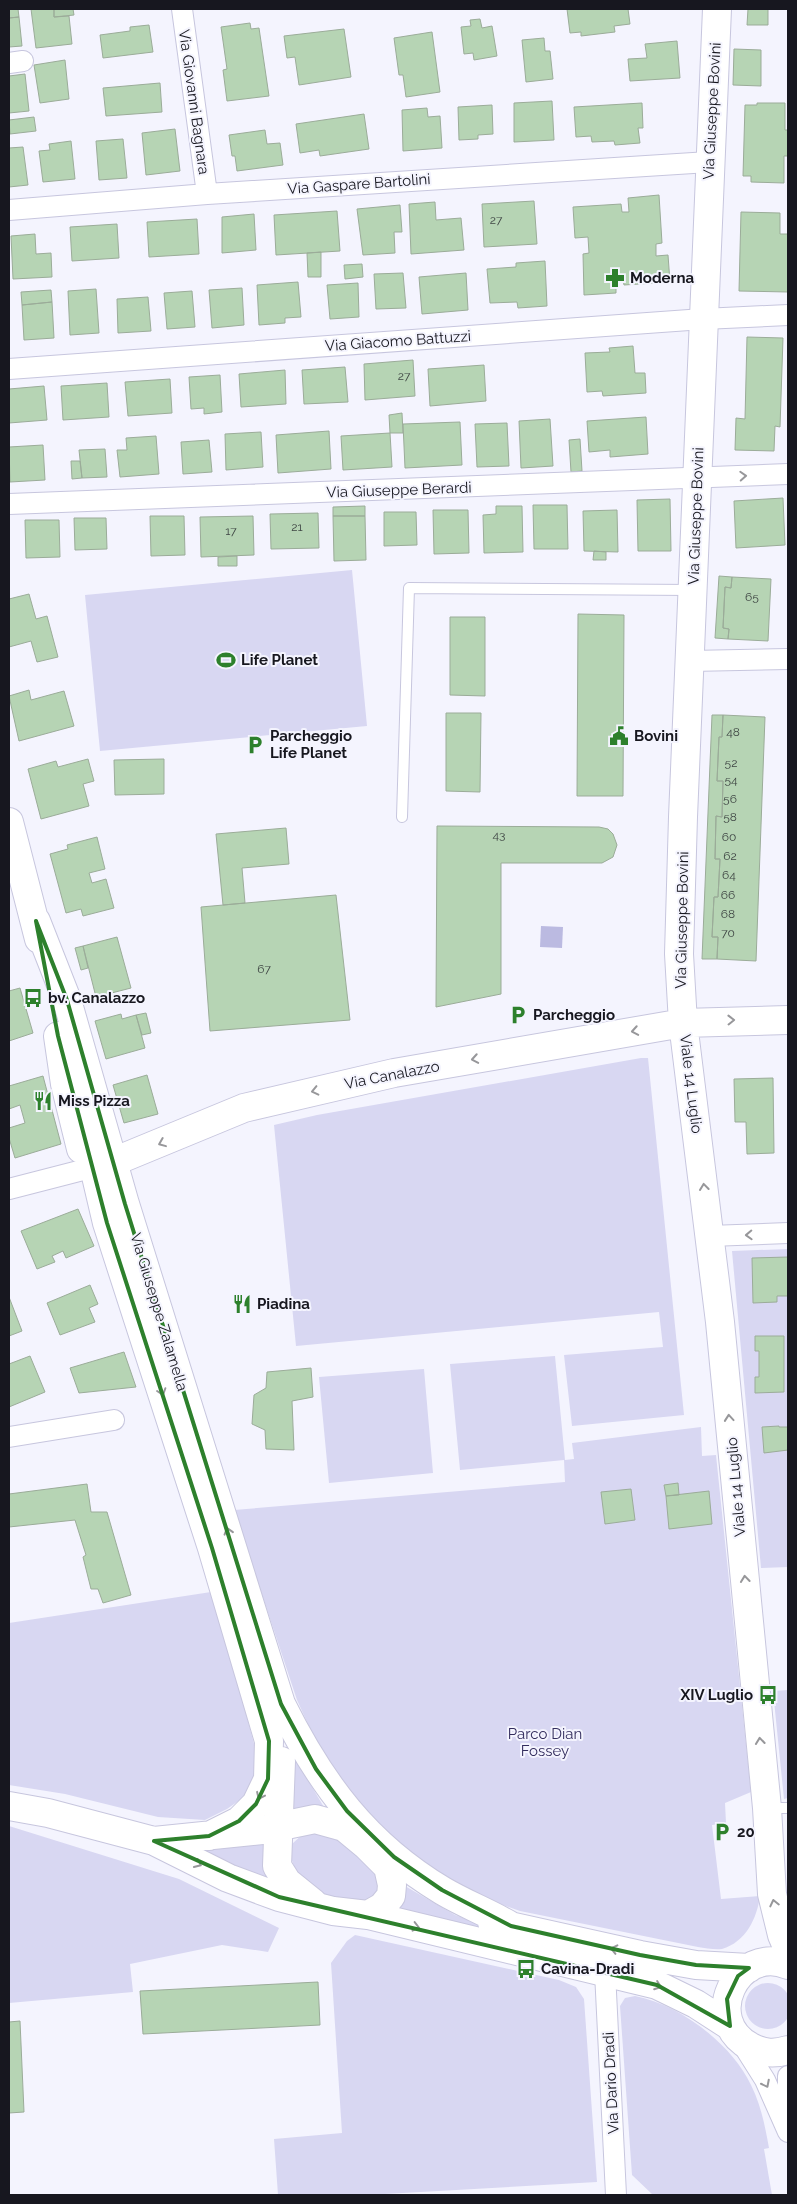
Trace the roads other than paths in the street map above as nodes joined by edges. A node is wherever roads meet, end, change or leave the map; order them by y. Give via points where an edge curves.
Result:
1 (182, 9) edge
2 (716, 9) edge
3 (709, 162) junction
4 (207, 194) junction
5 (9, 210) edge
6 (788, 315) edge
7 (703, 319) junction
8 (9, 369) edge
9 (788, 474) edge
10 (697, 478) junction
11 (9, 504) edge
12 (681, 590) junction
13 (788, 659) edge
14 (690, 661) junction
15 (402, 817) dead end
16 (9, 822) edge
17 (18, 891) edge
18 (36, 921) junction
19 (788, 1020) edge
20 (683, 1023) junction
21 (95, 1170) junction
22 (9, 1189) edge
23 (788, 1233) edge
24 (710, 1236) junction
25 (114, 1420) dead end
26 (9, 1437) edge
27 (212, 1548) junction
28 (281, 1704) junction
29 (9, 1806) edge
30 (778, 1808) edge
31 (278, 1826) junction
32 (344, 1826) junction
33 (209, 1836) junction
34 (154, 1841) junction
35 (388, 1867) junction
36 (316, 1906) junction
37 (368, 1915) junction
38 (511, 1926) junction
39 (788, 1949) edge
40 (788, 1965) edge
41 (749, 1968) junction
42 (605, 1972) junction
43 (736, 2034) junction
44 (788, 2050) edge
45 (788, 2076) edge
46 (788, 2102) edge
47 (788, 2132) edge
48 (616, 2195) edge

1 - 4 street, Via Giovanni Bagnara
2 - 3 street, Via Giuseppe Bovini
3 - 4 street, Via Gaspare Bartolini
3 - 7 street, Via Giuseppe Bovini
4 - 5 street, Via Gaspare Bartolini
6 - 7 street, Via Giacomo Battuzzi
7 - 8 street, Via Giacomo Battuzzi
7 - 10 street, Via Giuseppe Bovini
10 -> 9 street, Via Giuseppe Berardi
10 - 11 street, Via Giuseppe Berardi
10 - 12 street, Via Giuseppe Bovini
12 - 14 street, Via Giuseppe Bovini
12 - 15 lane via 409,588
13 - 14 street
14 - 20 street, Via Giuseppe Bovini via 679,954
16 - 17 street, Via Giuseppe Zalamella
17 - 18 street, Via Giuseppe Zalamella
18 - 21 street, Via Giuseppe Zalamella via 67,1000
18 - 21 street, Via Giuseppe Zalamella via 64,1084 82,1166
20 -> 19 street, Via Canalazzo
20 -> 21 street, Via Canalazzo via 394,1073 244,1108
24 -> 20 street, Viale 14 Luglio
21 - 22 street, Via Canalazzo
21 -> 27 street, Via Giuseppe Zalamella via 107,1223
28 -> 21 street, Via Giuseppe Zalamella via 163,1326
23 -> 24 street
30 -> 24 street, Viale 14 Luglio
25 - 26 street
27 - 31 street, Via Giuseppe Zalamella via 229,1575 275,1718 282,1785
27 -> 33 street, Via Giuseppe Zalamella via 269,1741 268,1778 256,1804 239,1821
28 - 32 street, Via Giuseppe Zalamella via 305,1765
28 - 38 street, Via Giuseppe Zalamella via 316,1769 347,1811 374,1839 442,1890
29 - 34 street
39 -> 30 street, Viale 14 Luglio via 772,1894
31 - 32 street via 315,1819
31 - 33 street
31 - 36 street via 277,1866 287,1882
32 - 35 street
33 - 34 street
34 -> 36 street via 228,1878 279,1897
35 - 37 street via 391,1896 382,1907
35 - 38 street via 481,1920
36 - 37 street
37 -> 42 street
41 -> 38 street via 659,1959
40 - 41 street via 773,1962
41 - 43 street via 738,1976 726,2000 726,2013
42 -> 43 street via 657,1985 696,2004
42 - 48 street, Via Dario Dradi
43 - 44 street via 759,2052
43 -> 47 street via 759,2070
45 - 46 street

